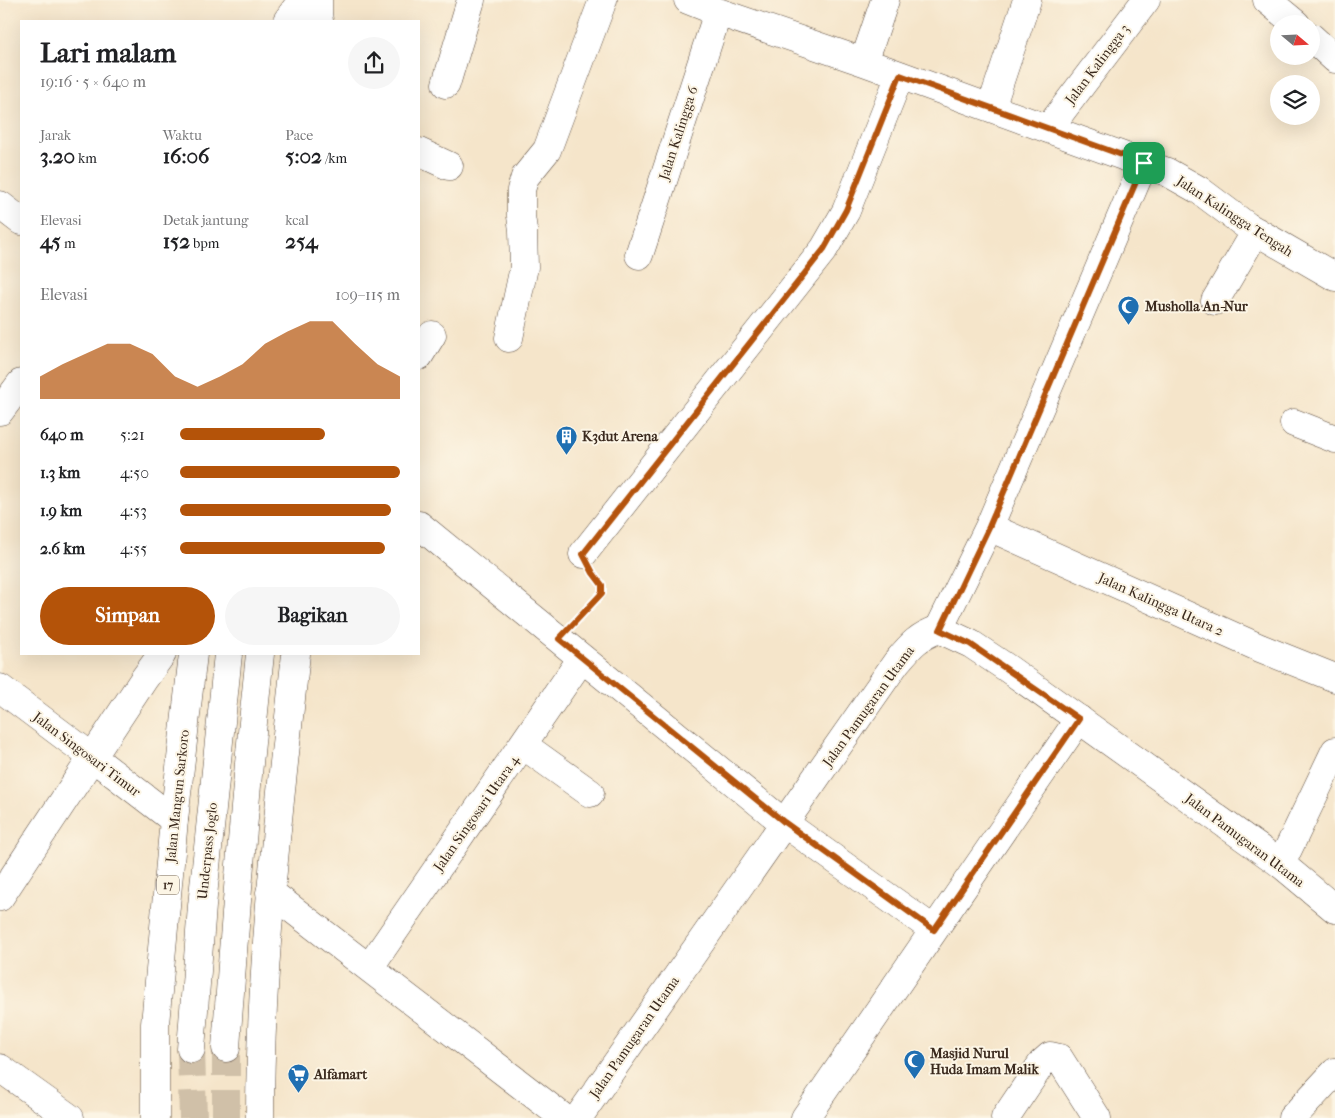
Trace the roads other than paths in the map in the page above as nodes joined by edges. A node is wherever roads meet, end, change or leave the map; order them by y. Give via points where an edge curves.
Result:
1 (471, 0) edge
2 (603, 0) edge
3 (688, 0) edge
4 (885, 0) edge
5 (1027, 0) edge
6 (1146, 0) edge
7 (1267, 0) edge
8 (734, 10) edge
9 (314, 11) edge
10 (1285, 15) edge
11 (290, 20) edge
12 (1320, 46) edge
13 (1335, 59) edge
14 (864, 62) junction
15 (900, 75) junction
16 (446, 84) dead end
17 (991, 108) junction
18 (1048, 129) junction
19 (420, 152) edge
20 (1144, 163) junction
21 (449, 166) dead end
22 (0, 205) edge
23 (20, 220) edge
24 (1256, 231) junction
25 (639, 255) dead end
26 (1335, 277) edge
27 (1215, 302) dead end
28 (509, 338) dead end
29 (20, 384) edge
30 (0, 411) edge
31 (1294, 423) dead end
32 (1335, 439) edge
33 (420, 526) edge
34 (989, 527) junction
35 (583, 554) road end
36 (940, 630) junction
37 (161, 655) edge
38 (193, 655) edge
39 (228, 655) edge
40 (260, 655) edge
41 (296, 655) edge
42 (582, 658) junction
43 (1335, 678) edge
44 (0, 688) edge
45 (1079, 719) junction
46 (523, 745) junction
47 (1335, 751) edge
48 (92, 757) junction
49 (590, 793) dead end
50 (174, 820) junction
51 (784, 822) junction
52 (1281, 864) junction
53 (270, 892) junction
54 (0, 897) edge
55 (1335, 909) edge
56 (934, 930) junction
57 (368, 968) junction
58 (226, 1048) tunnel mouth
59 (191, 1049) tunnel mouth
60 (0, 1068) edge
61 (1335, 1072) edge
62 (70, 1118) edge
63 (155, 1118) edge
64 (260, 1118) edge
65 (564, 1118) edge
66 (578, 1118) edge
67 (805, 1118) edge
68 (1004, 1118) edge
69 (1097, 1118) edge
70 (1292, 1118) edge

1 - 16 main road
2 - 28 main road via 547,150 525,176 521,190 524,267
3 - 8 main road, Jalan Kalingga Tengah
4 - 14 main road
5 - 17 main road
6 - 18 main road, Jalan Kalingga 3
7 - 10 main road
8 - 14 main road, Jalan Kalingga Tengah
8 - 25 main road, Jalan Kalingga 6
9 - 11 main road
12 - 13 main road
14 - 15 main road, Jalan Kalingga Tengah
15 - 17 main road, Jalan Kalingga Tengah
15 - 35 main road via 846,210 824,249
17 - 18 main road, Jalan Kalingga Tengah
18 - 20 main road, Jalan Kalingga Tengah
19 - 21 main road
20 - 24 main road, Jalan Kalingga Tengah via 1183,180
20 - 34 main road
22 - 23 main road
24 - 26 main road, Jalan Kalingga Tengah
24 - 27 main road
29 - 30 main road
31 - 32 main road
33 - 42 main road
34 - 36 main road
34 - 43 main road, Jalan Kalingga Utara 2 via 1260,648
36 - 45 main road, Jalan Pamugaran Utama via 970,644
36 - 51 main road, Jalan Pamugaran Utama via 924,635 908,648
37 - 48 main road
38 - 50 main road, Jalan Mangun Sarkoro / 17
39 - 59 main road, Underpass Joglo
40 - 58 main road via 236,902
41 - 53 main road
42 - 46 main road, Jalan Singosari Utara 4
42 - 51 main road
44 - 48 main road, Jalan Singosari Timur
45 - 52 main road, Jalan Pamugaran Utama
45 - 56 main road
46 - 49 main road
46 - 57 main road, Jalan Singosari Utara 4
47 - 52 main road
48 - 50 main road, Jalan Singosari Timur
48 - 54 main road
50 - 63 main road, Jalan Mangun Sarkoro / 17 via 155,1024
51 - 56 main road
51 - 66 main road, Jalan Pamugaran Utama
52 - 55 main road, Jalan Pamugaran Utama
53 - 57 main road
53 - 64 main road via 260,1048
56 - 67 main road
57 - 65 main road
60 - 62 main road
61 - 70 main road
68 - 69 main road via 1050,1056 1059,1058

